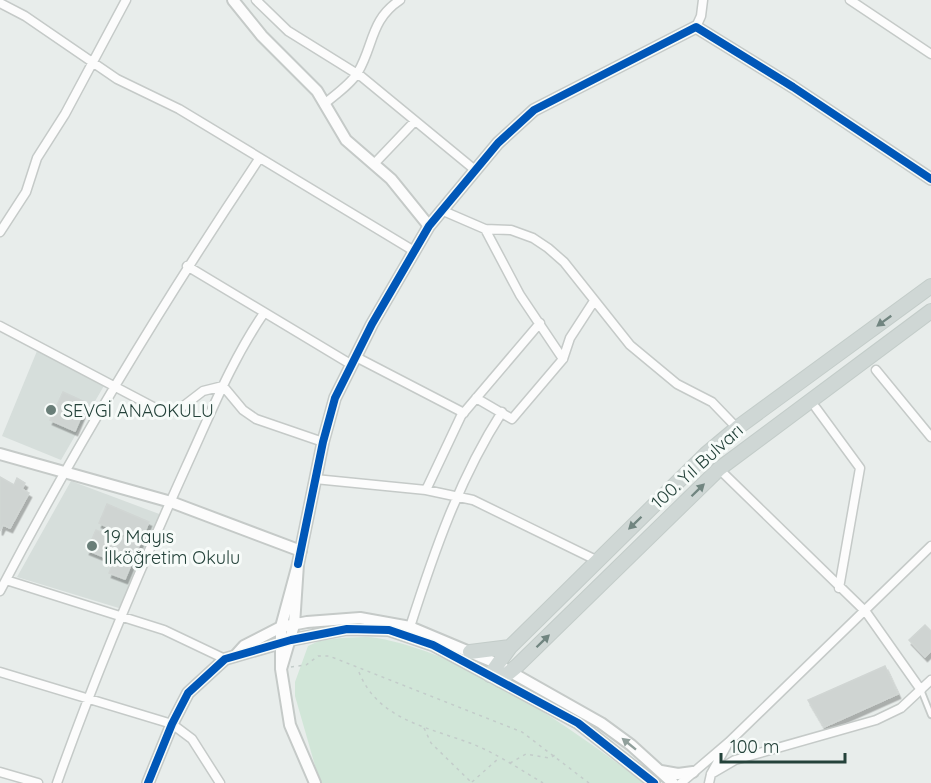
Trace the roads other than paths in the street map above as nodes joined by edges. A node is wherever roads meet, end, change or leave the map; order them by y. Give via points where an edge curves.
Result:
1 (126, 0) edge
2 (233, 0) edge
3 (256, 0) edge
4 (400, 0) edge
5 (703, 0) edge
6 (850, 0) edge
7 (4, 3) edge
8 (0, 15) edge
9 (696, 27) junction
10 (931, 54) edge
11 (94, 61) junction
12 (357, 74) junction
13 (324, 104) junction
14 (415, 121) junction
15 (259, 159) junction
16 (374, 164) junction
17 (475, 170) junction
18 (931, 180) edge
19 (441, 210) junction
20 (429, 226) junction
21 (485, 229) junction
22 (0, 232) edge
23 (414, 251) junction
24 (187, 266) junction
25 (931, 286) edge
26 (594, 301) junction
27 (931, 311) edge
28 (264, 313) junction
29 (540, 323) junction
30 (0, 326) edge
31 (563, 358) junction
32 (354, 361) junction
33 (876, 370) dead end
34 (115, 386) junction
35 (223, 386) junction
36 (477, 398) junction
37 (816, 408) dead end
38 (502, 412) junction
39 (464, 413) junction
40 (737, 428) junction
41 (931, 437) edge
42 (323, 442) junction
43 (0, 454) edge
44 (719, 469) junction
45 (63, 473) junction
46 (315, 479) junction
47 (426, 490) junction
48 (456, 496) junction
49 (171, 501) junction
50 (931, 546) edge
51 (301, 551) junction
52 (596, 561) junction
53 (298, 564) junction
54 (6, 580) junction
55 (838, 588) junction
56 (0, 591) edge
57 (866, 612) junction
58 (122, 616) junction
59 (294, 625) junction
60 (281, 627) junction
61 (410, 627) junction
62 (286, 641) junction
63 (510, 647) junction
64 (470, 652) junction
65 (230, 658) junction
66 (0, 672) edge
67 (499, 673) junction
68 (931, 680) edge
69 (921, 690) junction
70 (87, 697) junction
71 (931, 715) edge
72 (172, 724) junction
73 (729, 742) junction
74 (660, 771) junction
75 (0, 772) edge
76 (693, 772) junction
77 (710, 779) edge
78 (38, 783) edge
79 (57, 783) edge
80 (148, 783) edge
81 (220, 783) edge
82 (315, 783) edge
83 (654, 783) edge
84 (673, 783) edge
85 (681, 783) edge

1 - 11 street
2 - 13 street
3 - 12 street via 288,31
4 - 12 street via 374,28
5 - 9 street
6 - 10 street
7 - 8 street
7 - 11 street
9 - 17 street via 534,110
9 - 18 street
11 - 15 street via 117,79 179,109
11 - 22 street via 37,158 26,192
12 - 13 street
12 - 14 street
13 - 16 street via 346,140
14 - 16 street
14 - 17 street
15 - 23 street
15 - 24 street
16 - 20 street via 405,194
17 - 19 street
19 - 20 street
19 - 21 street
20 - 23 street
21 - 26 street via 511,230 540,243 564,262
21 - 29 street via 520,295
23 - 32 street
24 - 28 street
24 - 34 street
25 -> 40 main road, 100. Yıl Bulvarı
26 - 31 street via 570,338
26 - 40 street via 647,360 677,384 712,402
27 - 44 main road, 100. Yıl Bulvarı
28 - 32 street
28 - 35 street via 238,353
29 - 31 street
29 - 36 street
30 - 34 street
31 - 38 street via 512,419
32 - 39 street
32 - 42 street via 335,398
33 - 41 street
34 - 35 street via 170,413 203,391
34 - 45 street
35 - 42 street via 256,419
35 - 49 street
36 - 38 street
36 - 39 street
37 - 55 street via 860,468
38 - 48 street
39 - 47 street
40 -> 52 main road, 100. Yıl Bulvarı
42 - 46 street
43 - 45 street
44 - 55 street
67 -> 44 main road, 100. Yıl Bulvarı
45 - 49 street
45 - 54 street
46 - 47 street
46 - 51 street
47 - 48 street
48 - 52 street via 473,500
48 - 61 street
49 - 51 street
49 - 58 street
50 - 57 street
51 - 53 street
52 - 63 main road, 100. Yıl Bulvarı
53 - 59 street
53 - 60 street
54 - 56 street
54 - 58 street
55 - 57 street
57 - 69 street
57 - 73 street
58 - 65 street
58 - 70 street
59 - 60 street
59 - 61 street via 360,618
59 - 62 street
60 - 62 street
60 - 65 street
61 - 64 street
62 - 65 street
62 - 67 street via 347,629 389,630
62 - 82 street via 281,669 290,725
63 - 64 main road
63 - 67 main road, 100. Yıl Bulvarı
64 - 67 street
65 - 72 street via 188,693
66 - 70 street
74 -> 67 street via 601,723
67 - 83 street via 595,734
68 - 69 street
69 - 71 lane
69 - 77 street via 901,708 876,720 735,760
70 - 72 street
70 - 79 street
72 - 80 street
72 - 81 street via 192,739
73 - 76 street
73 - 77 street
74 - 76 street
74 - 84 street
75 - 78 street
76 - 85 street

